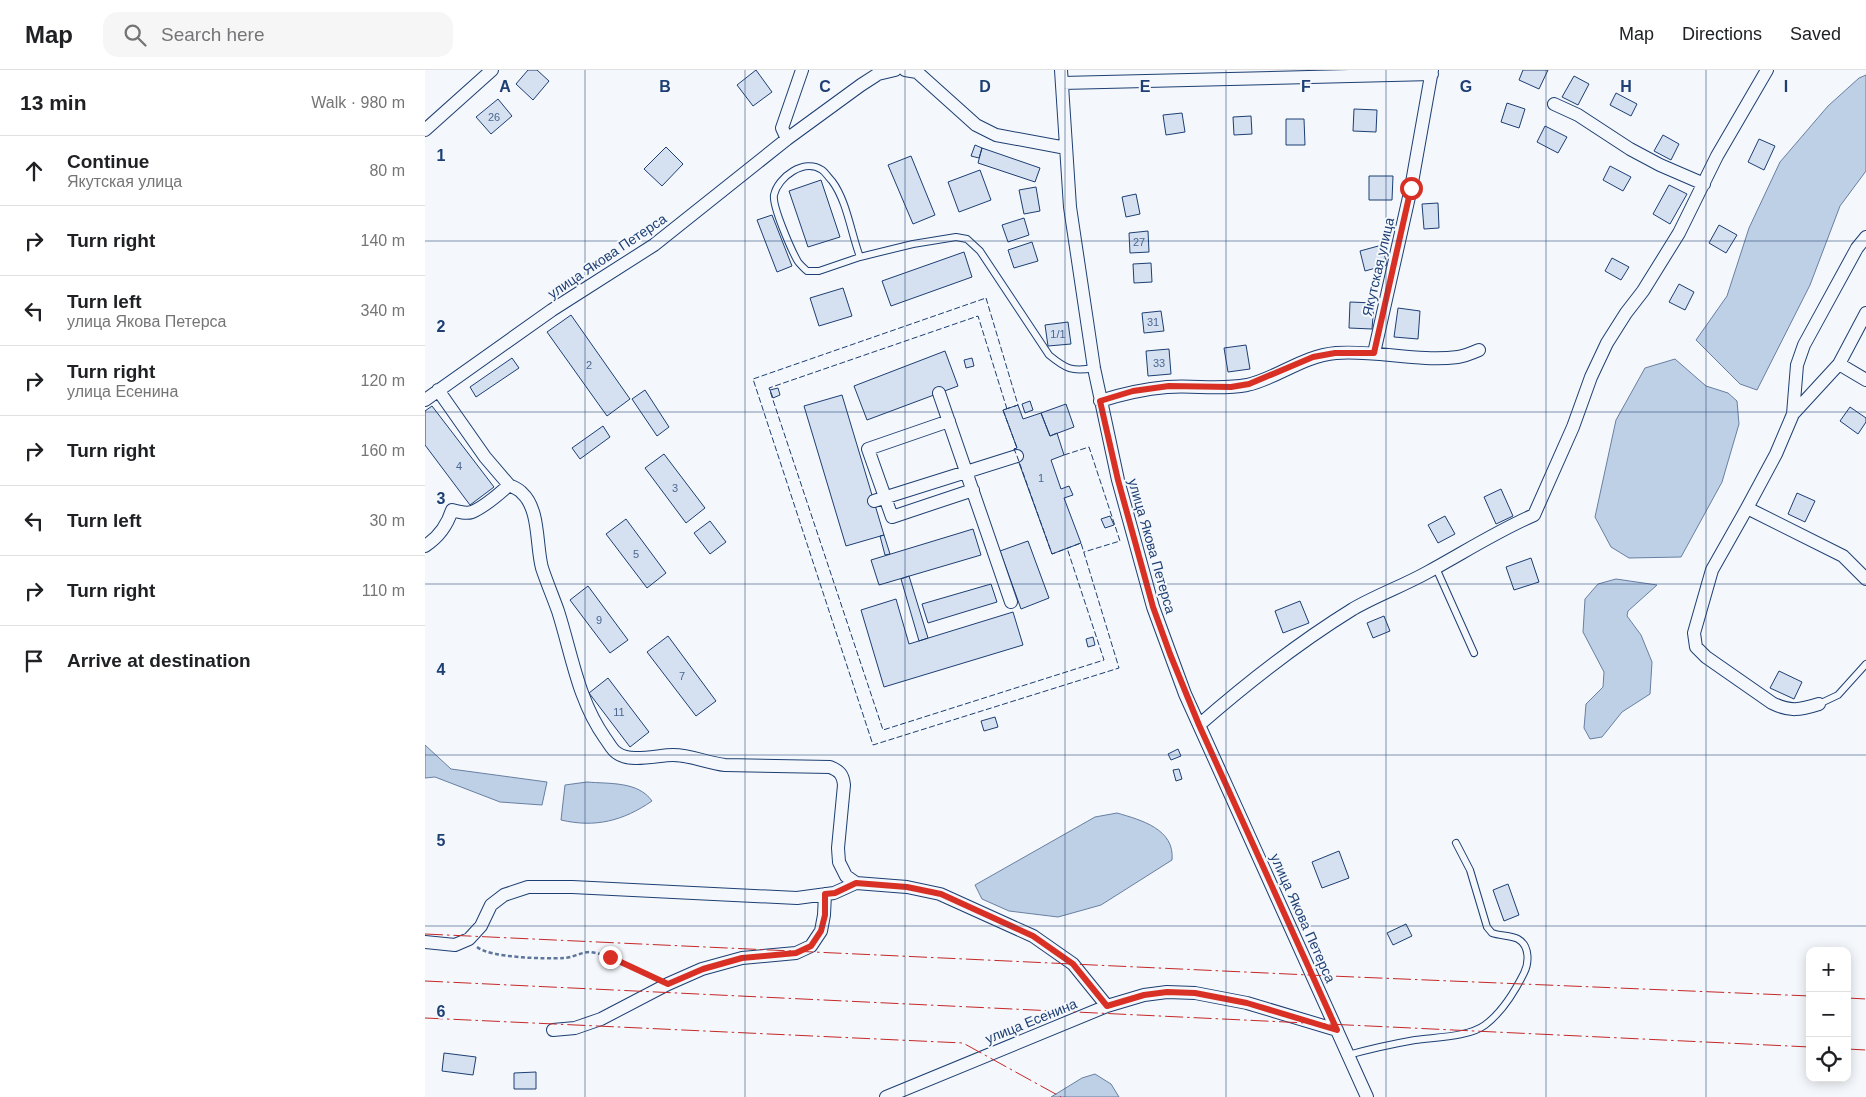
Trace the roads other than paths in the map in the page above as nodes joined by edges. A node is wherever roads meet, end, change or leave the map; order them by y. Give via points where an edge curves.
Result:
1 (491, 70) edge
2 (802, 70) edge
3 (895, 70) edge
4 (905, 70) edge
5 (1061, 70) edge
6 (1767, 70) edge
7 (1432, 72) edge
8 (1062, 84) junction
9 (1553, 104) dead end
10 (425, 130) edge
11 (787, 139) junction
12 (1066, 148) junction
13 (1704, 184) junction
14 (1866, 238) edge
15 (859, 257) junction
16 (1866, 313) edge
17 (1479, 350) dead end
18 (1374, 353) junction
19 (1839, 364) junction
20 (1094, 368) junction
21 (1866, 380) edge
22 (438, 390) junction
23 (939, 393) dead end
24 (425, 400) edge
25 (1100, 401) junction
26 (1793, 414) junction
27 (949, 421) junction
28 (1017, 456) dead end
29 (967, 472) junction
30 (509, 485) junction
31 (973, 490) junction
32 (880, 500) junction
33 (1747, 508) junction
34 (425, 546) edge
35 (1436, 568) junction
36 (1866, 579) edge
37 (1011, 602) dead end
38 (1474, 653) dead end
39 (1866, 664) edge
40 (1819, 704) joint
41 (1199, 725) junction
42 (1456, 843) dead end
43 (856, 883) junction
44 (825, 894) junction
45 (425, 942) edge
46 (1107, 1006) junction
47 (553, 1030) dead end
48 (1337, 1030) junction
49 (1348, 1055) junction
50 (886, 1097) edge
51 (1367, 1097) edge

1 - 10 street
2 - 11 street via 782,128
3 - 11 street, улица Якова Петерса via 878,74
4 - 12 street via 917,72 976,125 996,135
5 - 8 street, улица Якова Петерса
6 - 13 street
7 - 8 street
7 - 18 street, Якутская улица via 1411,188
8 - 12 street, улица Якова Петерса
9 - 13 street via 1578,115 1660,165
11 - 22 street, улица Якова Петерса via 654,245 552,310
12 - 20 street, улица Якова Петерса via 1070,207
13 - 35 street via 1679,233 1607,343 1534,515 1504,528
14 - 26 street via 1857,248 1804,345 1797,366
15 - 15 lane via 819,271 807,271 798,262 776,212 773,197 778,185 790,173 805,166 821,169 832,182 841,197
15 - 20 lane via 913,244 967,238 980,251 1049,355 1064,367 1078,371
16 - 19 street
17 - 18 street via 1460,357 1432,358
18 - 25 street via 1335,353 1313,357 1249,384 1231,387 1169,386 1133,391
19 - 21 street
19 - 26 street
20 - 25 street, улица Якова Петерса
22 - 24 street, улица Якова Петерса
22 - 30 street
23 - 27 street
25 - 41 street, улица Якова Петерса via 1153,607
26 - 33 street
27 - 29 street
27 - 32 street via 868,450
28 - 29 street
29 - 31 street
29 - 32 street
30 - 34 street via 472,512 452,510 436,539
30 - 43 street via 522,493 530,504 542,568 585,704 617,754 628,757 673,755 725,765 830,767 838,770 844,785 839,862 846,876
31 - 32 street via 893,517
31 - 37 street
33 - 36 street via 1843,556
33 - 40 street via 1712,570 1694,633 1697,647 1783,709 1801,710
35 - 38 lane
35 - 41 street via 1384,592 1282,656
39 - 40 lane via 1838,695
41 - 48 street, улица Якова Петерса
42 - 49 lane via 1470,870 1487,926 1492,933 1518,939 1526,947 1528,959 1520,982 1484,1026
43 - 44 street
43 - 46 street via 907,887 941,894 1033,936 1073,964
44 - 45 street via 797,898 528,887 504,895 491,905 481,926 469,939 455,945
44 - 47 street via 821,931 811,946 796,953 742,958 703,969 601,1019 575,1028
46 - 48 street, улица Есенина via 1144,995 1195,993 1247,1003
46 - 50 street, улица Есенина
48 - 49 street, улица Якова Петерса
49 - 51 street, улица Якова Петерса

